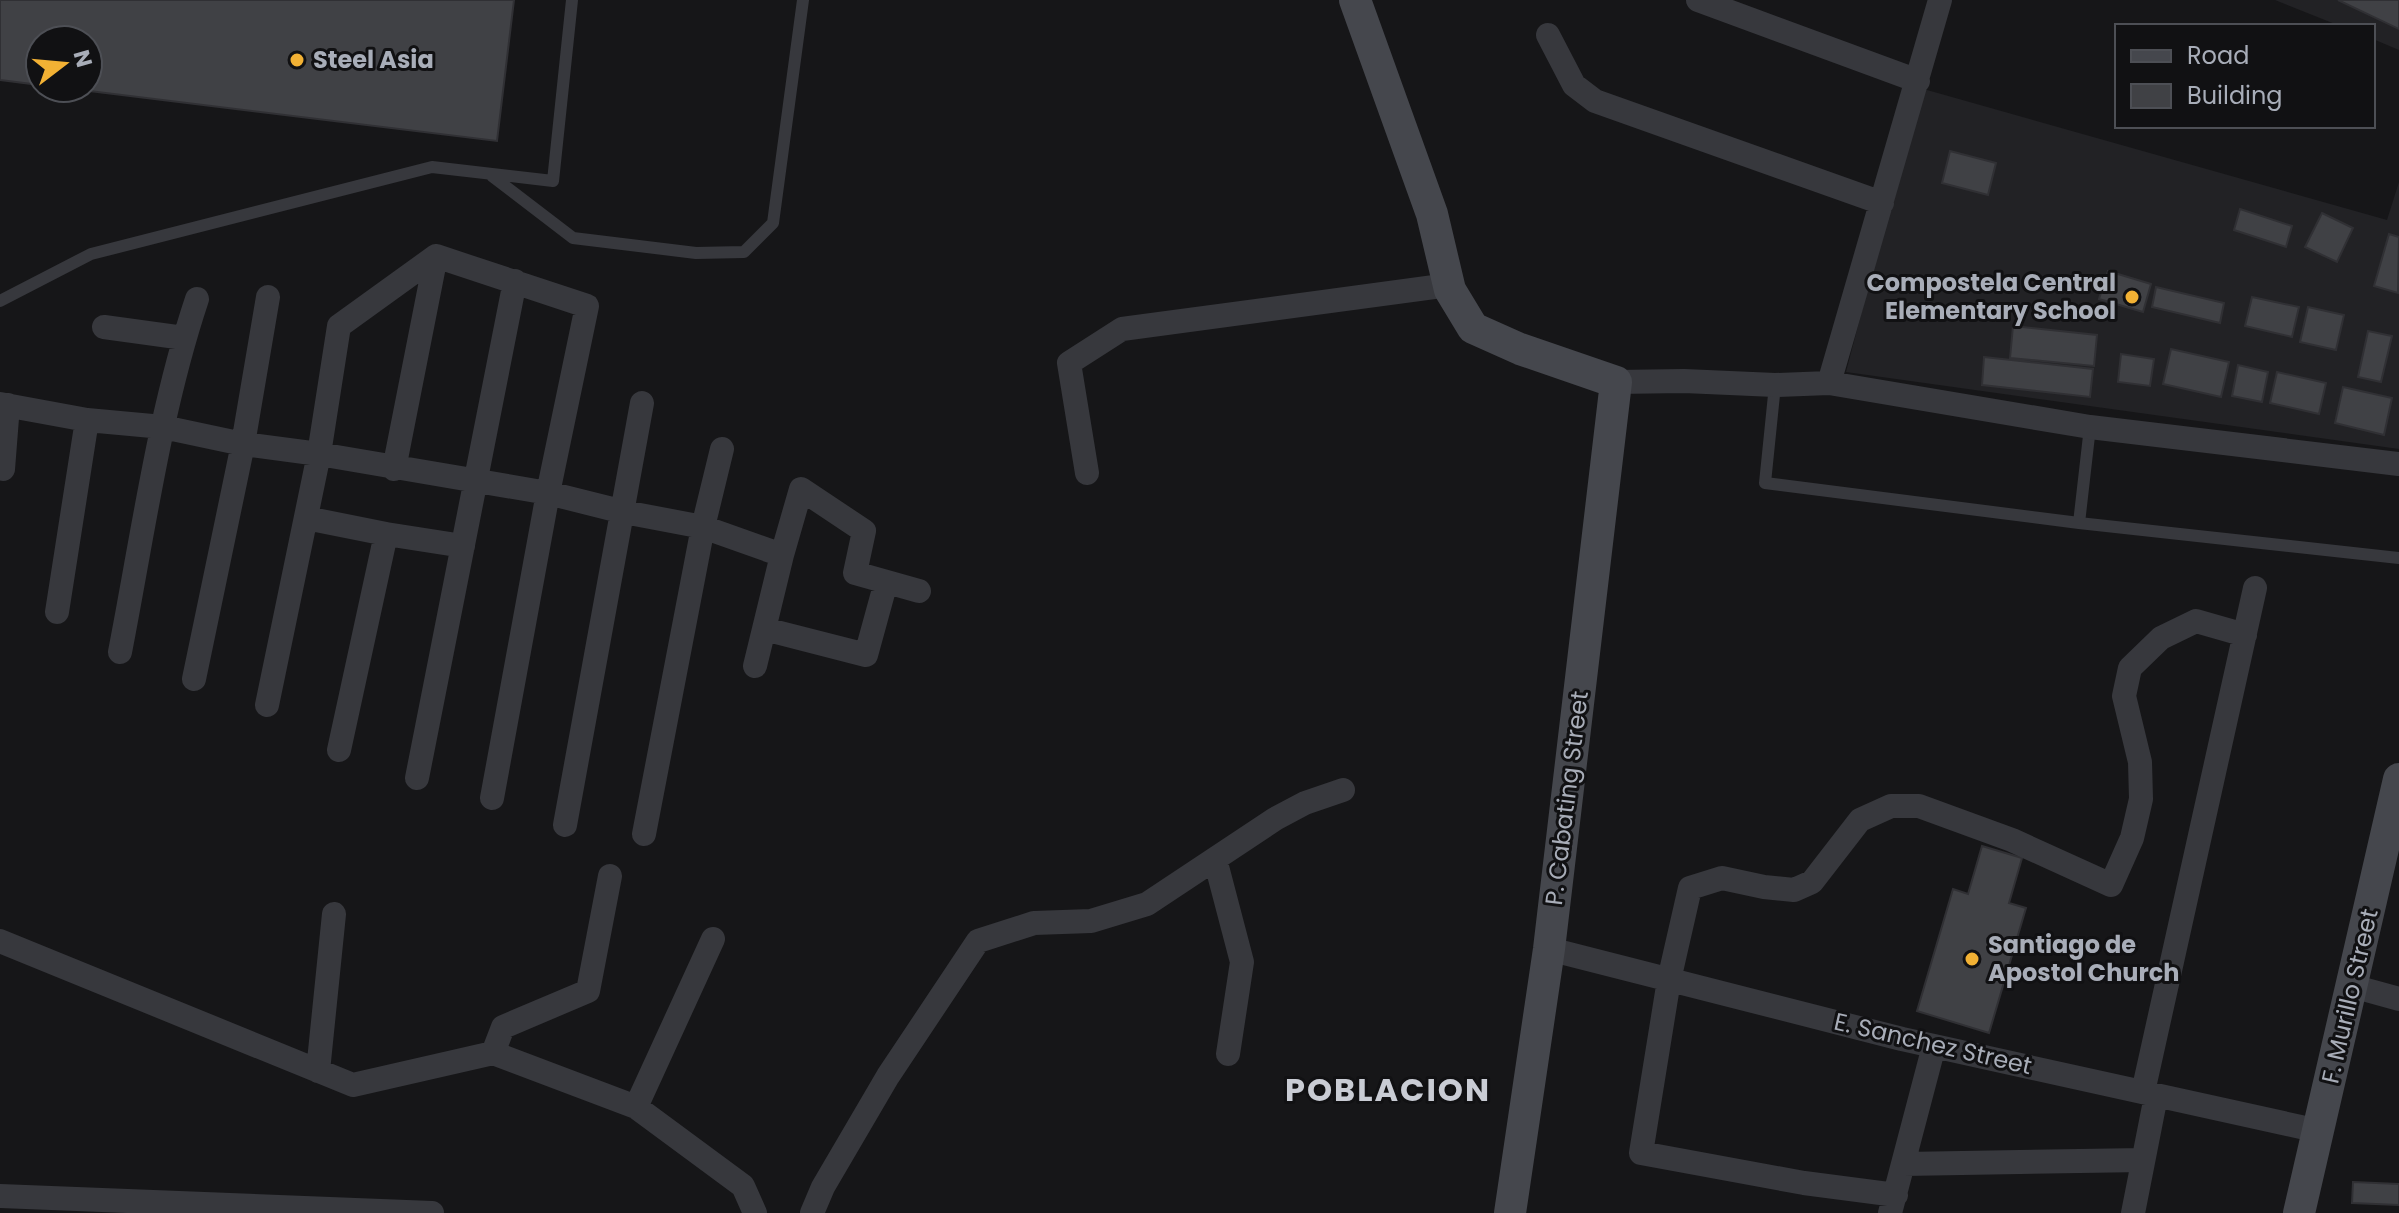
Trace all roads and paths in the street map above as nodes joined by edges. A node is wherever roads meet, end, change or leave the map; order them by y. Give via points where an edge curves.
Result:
1 (572, 0) edge
2 (803, 0) edge
3 (1355, 0) edge
4 (1698, 0) edge
5 (1940, 0) edge
6 (1548, 35) dead end
7 (1918, 81) junction
8 (489, 174) junction
9 (1882, 203) junction
10 (436, 256) junction
11 (515, 281) junction
12 (1449, 285) junction
13 (268, 297) dead end
14 (197, 299) dead end
15 (0, 301) edge
16 (104, 327) dead end
17 (184, 338) junction
18 (1616, 382) junction
19 (1829, 383) junction
20 (1775, 385) junction
21 (642, 403) dead end
22 (4, 405) edge
23 (87, 420) junction
24 (163, 427) junction
25 (2090, 427) junction
26 (243, 444) junction
27 (722, 449) dead end
28 (319, 454) junction
29 (2399, 464) edge
30 (394, 469) junction
31 (1, 473) edge
32 (1087, 473) dead end
33 (475, 480) junction
34 (548, 493) junction
35 (624, 512) junction
36 (306, 518) junction
37 (2079, 523) junction
38 (703, 527) junction
39 (386, 534) junction
40 (463, 546) junction
41 (782, 555) junction
42 (2399, 558) edge
43 (886, 582) junction
44 (2255, 588) dead end
45 (919, 591) dead end
46 (57, 612) dead end
47 (764, 629) junction
48 (2245, 635) junction
49 (120, 652) dead end
50 (755, 666) dead end
51 (194, 679) dead end
52 (267, 705) dead end
53 (339, 750) dead end
54 (417, 778) dead end
55 (2399, 779) edge
56 (1343, 790) dead end
57 (492, 798) dead end
58 (565, 825) dead end
59 (644, 834) dead end
60 (1215, 859) junction
61 (610, 876) dead end
62 (334, 914) dead end
63 (713, 939) dead end
64 (0, 941) edge
65 (1549, 949) junction
66 (1669, 980) junction
67 (2352, 986) junction
68 (2399, 999) edge
69 (1934, 1046) junction
70 (493, 1053) junction
71 (1228, 1054) dead end
72 (318, 1071) junction
73 (2149, 1094) junction
74 (636, 1107) junction
75 (2319, 1131) junction
76 (2143, 1160) junction
77 (1904, 1164) junction
78 (0, 1196) edge
79 (1893, 1204) edge
80 (432, 1213) edge
81 (755, 1213) edge
82 (812, 1213) edge
83 (1510, 1213) edge
84 (2133, 1213) edge
85 (2299, 1213) edge

1 - 8 lane via 553,181
2 - 8 lane via 773,223 744,252 696,253 573,238
3 - 12 street via 1432,214
4 - 7 street
5 - 7 street
6 - 9 street via 1574,85 1595,101
7 - 9 street
8 - 15 lane via 432,167 194,226 91,254
9 - 19 street
10 - 11 street
10 - 28 street via 339,326
10 - 30 street
11 - 33 street
11 - 34 street via 587,306
12 - 18 street via 1473,328
12 - 32 street via 1122,329 1069,363
13 - 26 street
14 - 17 street
16 - 17 street
17 - 24 street
18 - 20 street
18 - 65 street, P. Cabating Street
19 - 20 street
19 - 25 street
20 - 37 lane via 1765,483
21 - 35 street
22 - 23 street
22 - 31 street
23 - 24 street
23 - 46 street
24 - 26 street
24 - 49 street
25 - 29 street
25 - 37 lane
26 - 28 street
26 - 51 street
27 - 38 street
28 - 30 street
28 - 36 street
30 - 33 street
33 - 34 street
33 - 40 street
34 - 35 street
34 - 57 street
35 - 38 street
35 - 58 street
36 - 39 street
36 - 52 street
37 - 42 lane
38 - 41 street
38 - 59 street
39 - 40 street
39 - 53 street
40 - 54 street
41 - 43 street via 801,489 864,531 855,573
41 - 47 street
43 - 45 street
43 - 47 street via 866,655
44 - 48 street
47 - 50 street
48 - 66 street via 2196,621 2161,638 2130,668 2124,696 2140,762 2141,799 2132,838 2111,885 1919,806 1891,806 1860,820 1812,882 1794,890 1722,878 1690,888
48 - 73 street
55 - 67 street, F. Murillo Street
56 - 60 street via 1275,819
60 - 71 street via 1242,962
60 - 82 street via 1147,904 1091,921 1034,923 978,941 888,1076
61 - 70 street via 588,991 503,1027
62 - 72 street
63 - 74 street
64 - 72 street
65 - 66 street, E. Sanchez Street
65 - 83 street, P. Cabating Street
66 - 69 street, E. Sanchez Street
66 - 79 street via 1641,1153
67 - 68 street
67 - 75 street, F. Murillo Street
69 - 73 street, E. Sanchez Street
69 - 77 street
70 - 72 street via 353,1085
70 - 74 street
73 - 75 street, E. Sanchez Street
73 - 76 street
74 - 81 street via 743,1186
75 - 85 street, F. Murillo Street
76 - 77 street
76 - 84 street
77 - 79 street
78 - 80 street

